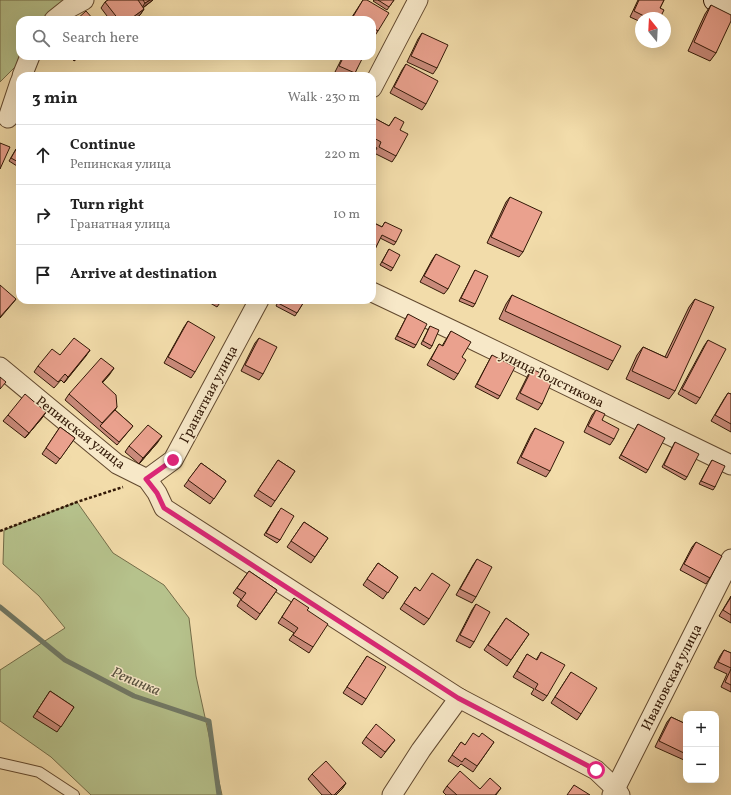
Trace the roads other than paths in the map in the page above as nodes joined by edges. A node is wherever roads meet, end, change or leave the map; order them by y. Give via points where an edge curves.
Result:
1 (84, 0) edge
2 (418, 0) edge
3 (715, 0) edge
4 (731, 8) edge
5 (59, 16) edge
6 (28, 60) edge
7 (24, 72) edge
8 (376, 80) edge
9 (16, 95) edge
10 (9, 119) edge
11 (376, 294) edge
12 (257, 304) edge
13 (0, 367) edge
14 (731, 465) edge
15 (146, 479) junction
16 (731, 559) edge
17 (458, 698) junction
18 (0, 763) edge
19 (616, 792) edge
20 (74, 795) edge
21 (392, 795) edge

1 - 5 street
2 - 8 street
3 - 4 main road
6 - 7 street
9 - 10 street
11 - 14 street, улица Толстикова
12 - 15 street, Гранатная улица via 173,460
13 - 15 street, Репинская улица via 117,464
15 - 17 street, Репинская улица via 164,508
16 - 19 street, Ивановская улица
17 - 19 street, Репинская улица via 596,770
17 - 21 street
18 - 20 lane via 39,772

